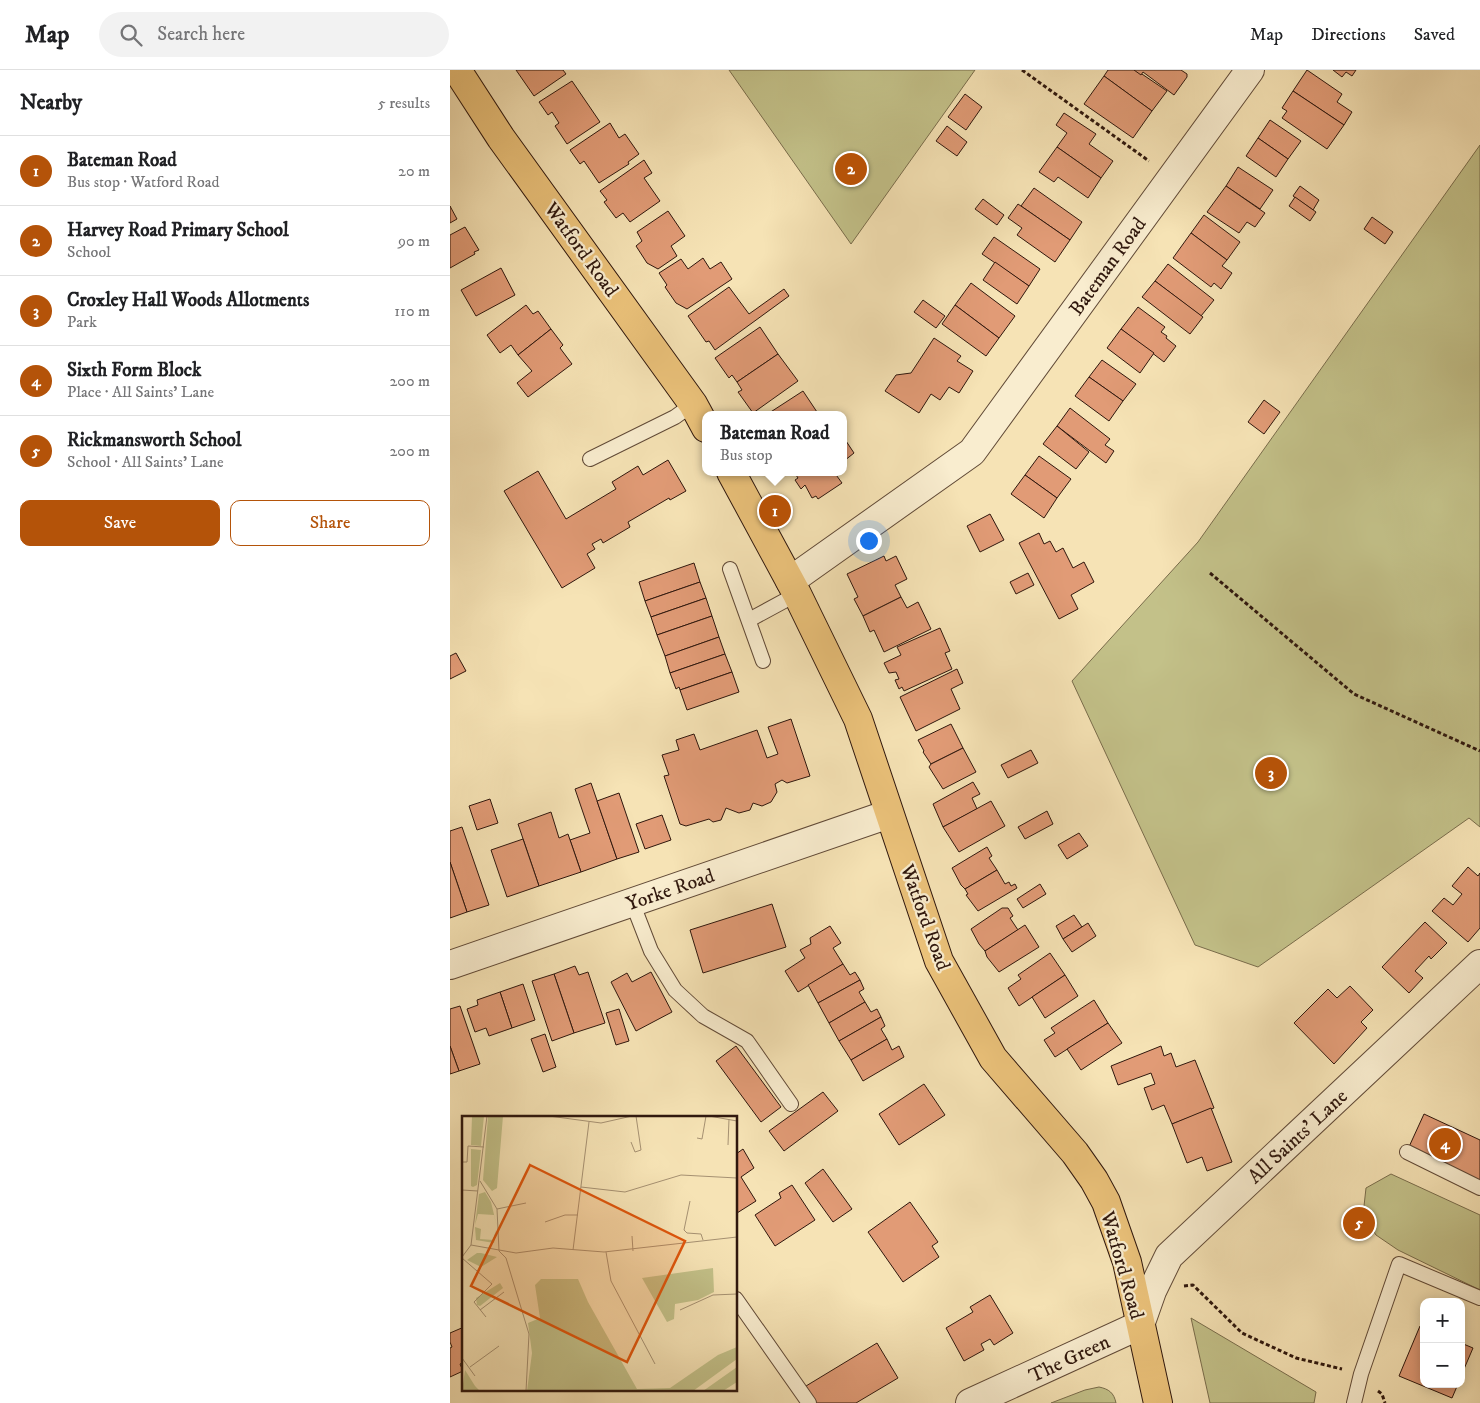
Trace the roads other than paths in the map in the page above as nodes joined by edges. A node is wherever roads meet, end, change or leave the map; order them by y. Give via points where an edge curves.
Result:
1 (457, 70) edge
2 (1250, 70) edge
3 (693, 404) junction
4 (702, 421) edge
5 (590, 459) dead end
6 (732, 476) edge
7 (730, 569) dead end
8 (794, 588) junction
9 (749, 620) junction
10 (763, 660) dead end
11 (889, 814) junction
12 (632, 902) junction
13 (1480, 964) edge
14 (450, 965) edge
15 (791, 1104) dead end
16 (1407, 1152) dead end
17 (1480, 1188) edge
18 (1480, 1298) edge
19 (738, 1302) edge
20 (1140, 1325) junction
21 (809, 1403) edge
22 (970, 1403) edge
23 (1158, 1403) edge
24 (1354, 1403) edge

1 - 3 main road, Watford Road via 501,138
2 - 8 street, Bateman Road via 972,452
3 - 4 main road, Watford Road
3 - 5 lane via 675,417
6 - 8 main road, Watford Road
7 - 9 lane
8 - 9 lane
8 - 11 main road, Watford Road via 858,719
9 - 10 lane
11 - 12 street, Yorke Road
11 - 20 main road, Watford Road via 939,961 993,1058 1075,1152 1106,1202 1126,1262
12 - 14 street, Yorke Road
12 - 15 lane via 651,952 675,990 703,1016 747,1041
13 - 20 street, All Saints' Lane via 1169,1256
16 - 17 lane
18 - 24 lane via 1399,1264 1360,1374
19 - 21 lane
20 - 22 street, The Green
20 - 23 main road, Watford Road

